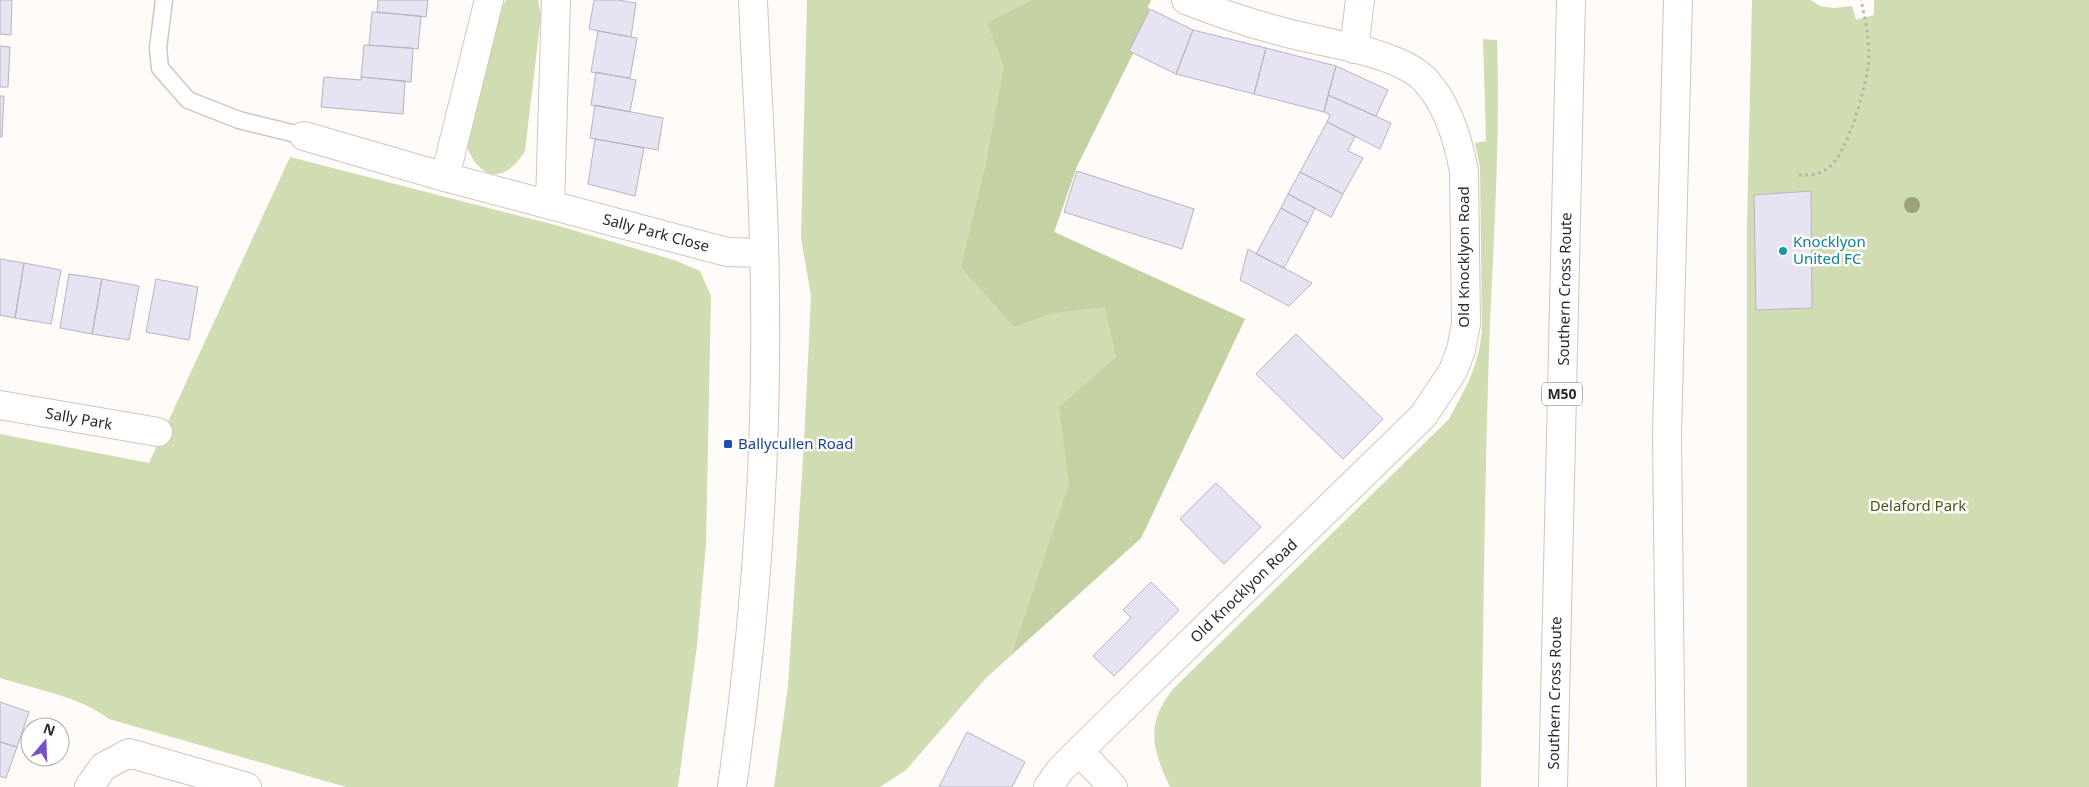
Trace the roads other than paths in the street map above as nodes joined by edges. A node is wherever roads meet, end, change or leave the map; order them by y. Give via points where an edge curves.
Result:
1 (164, 0) edge
2 (489, 0) edge
3 (556, 0) edge
4 (753, 0) edge
5 (1186, 0) edge
6 (1360, 0) edge
7 (1571, 0) edge
8 (1678, 0) edge
9 (1354, 49) junction
10 (304, 136) joint
11 (445, 177) junction
12 (550, 204) junction
13 (764, 253) junction
14 (0, 405) edge
15 (158, 432) dead end
16 (1079, 751) junction
17 (89, 787) edge
18 (247, 787) edge
19 (732, 787) edge
20 (1048, 787) edge
21 (1113, 787) edge
22 (1553, 787) edge
23 (1671, 787) edge

1 - 10 lane via 158,48 160,68 188,100 239,120
2 - 11 main road
3 - 12 main road
4 - 13 main road
5 - 9 main road, Old Knocklyon Road via 1241,21
6 - 9 main road
7 - 22 main road, Southern Cross Route / M50
8 - 23 main road via 1667,434
9 - 16 main road, Old Knocklyon Road via 1411,68 1426,80 1451,122 1464,171 1466,324 1462,350 1453,371 1423,416
10 - 11 main road, Sally Park Close
11 - 12 main road, Sally Park Close
12 - 13 main road, Sally Park Close via 727,252
13 - 19 main road via 764,433 758,555
14 - 15 main road, Sally Park
16 - 20 main road, Old Knocklyon Road
16 - 21 main road
17 - 18 main road via 103,767 129,753

